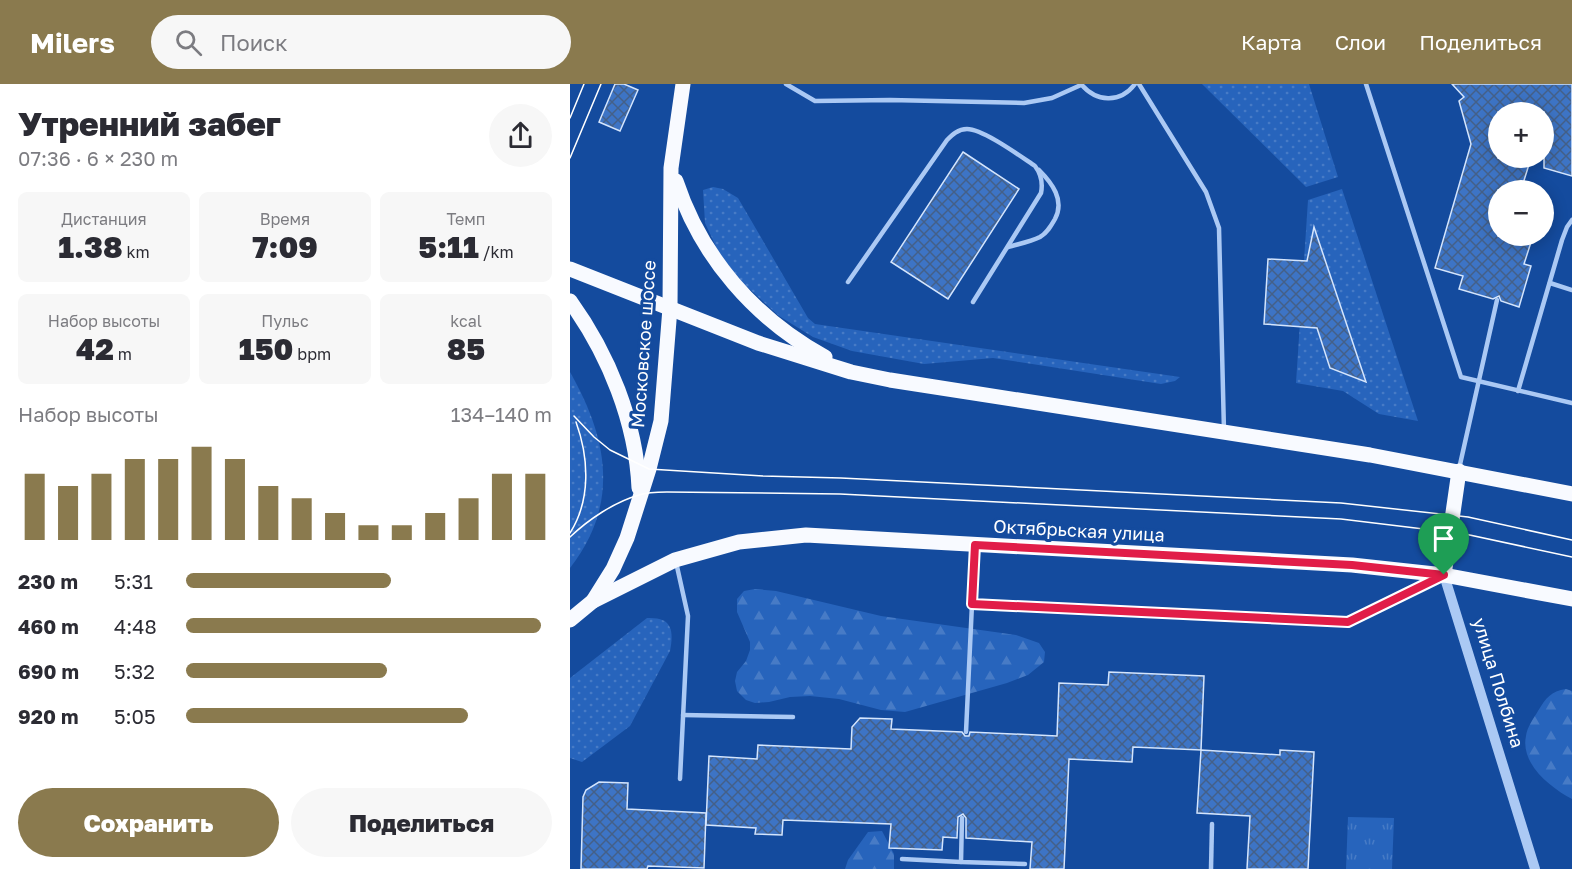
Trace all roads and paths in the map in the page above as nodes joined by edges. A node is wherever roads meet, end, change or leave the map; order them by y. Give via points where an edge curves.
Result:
1 (682, 84) edge
2 (786, 84) edge
3 (1081, 84) edge
4 (1137, 84) edge
5 (1366, 84) edge
6 (1035, 166) junction
7 (671, 168) junction
8 (1572, 220) edge
9 (1008, 247) junction
10 (570, 269) edge
11 (848, 282) dead end
12 (1550, 283) junction
13 (1572, 290) edge
14 (1497, 300) dead end
15 (570, 301) edge
16 (973, 303) dead end
17 (670, 308) junction
18 (851, 372) junction
19 (1479, 381) junction
20 (1518, 391) junction
21 (1572, 403) edge
22 (1224, 430) junction
23 (1459, 471) junction
24 (640, 494) junction
25 (1572, 494) edge
26 (975, 545) junction
27 (675, 560) junction
28 (1444, 575) junction
29 (1572, 599) edge
30 (593, 601) junction
31 (972, 604) junction
32 (570, 620) edge
33 (683, 715) junction
34 (793, 717) dead end
35 (966, 732) dead end
36 (680, 779) dead end
37 (962, 818) dead end
38 (1212, 824) dead end
39 (902, 859) dead end
40 (961, 862) junction
41 (1025, 864) dead end
42 (1211, 869) edge
43 (1535, 869) edge

1 - 7 main road, Московское шоссе
2 - 3 lane via 815,101 1024,103 1052,98
3 - 4 lane via 1096,97 1106,99 1124,95
4 - 22 lane via 1206,192 1219,228
5 - 19 lane via 1461,377
6 - 9 lane via 1041,179 1041,193
6 - 9 lane via 1055,189 1058,212 1039,238
6 - 11 lane via 979,131 965,128 955,132
7 - 17 main road, Московское шоссе
7 - 18 main road via 696,230 734,286 783,331
8 - 12 lane
9 - 16 lane
10 - 17 main road
12 - 13 lane
12 - 20 lane
14 - 19 lane
15 - 24 main road via 597,343 619,393 631,430
17 - 18 main road via 758,343
17 - 24 main road, Московское шоссе via 661,421
18 - 22 main road
19 - 20 lane
19 - 23 lane
20 - 21 lane
22 - 23 main road
23 - 25 main road
23 - 28 main road, улица Полбина
24 - 30 main road, Московское шоссе via 627,538
26 - 27 main road, Октябрьская улица via 806,535 740,542
26 - 28 main road, Октябрьская улица via 1352,565
26 - 31 lane
27 - 30 main road, Октябрьская улица
27 - 33 lane via 688,616
28 - 29 main road, Октябрьская улица
28 - 31 lane via 1348,622
28 - 43 street, улица Полбина
30 - 32 main road, Московское шоссе
31 - 35 lane
33 - 34 lane
33 - 36 lane
37 - 40 lane
38 - 42 lane
39 - 40 lane
40 - 41 lane

